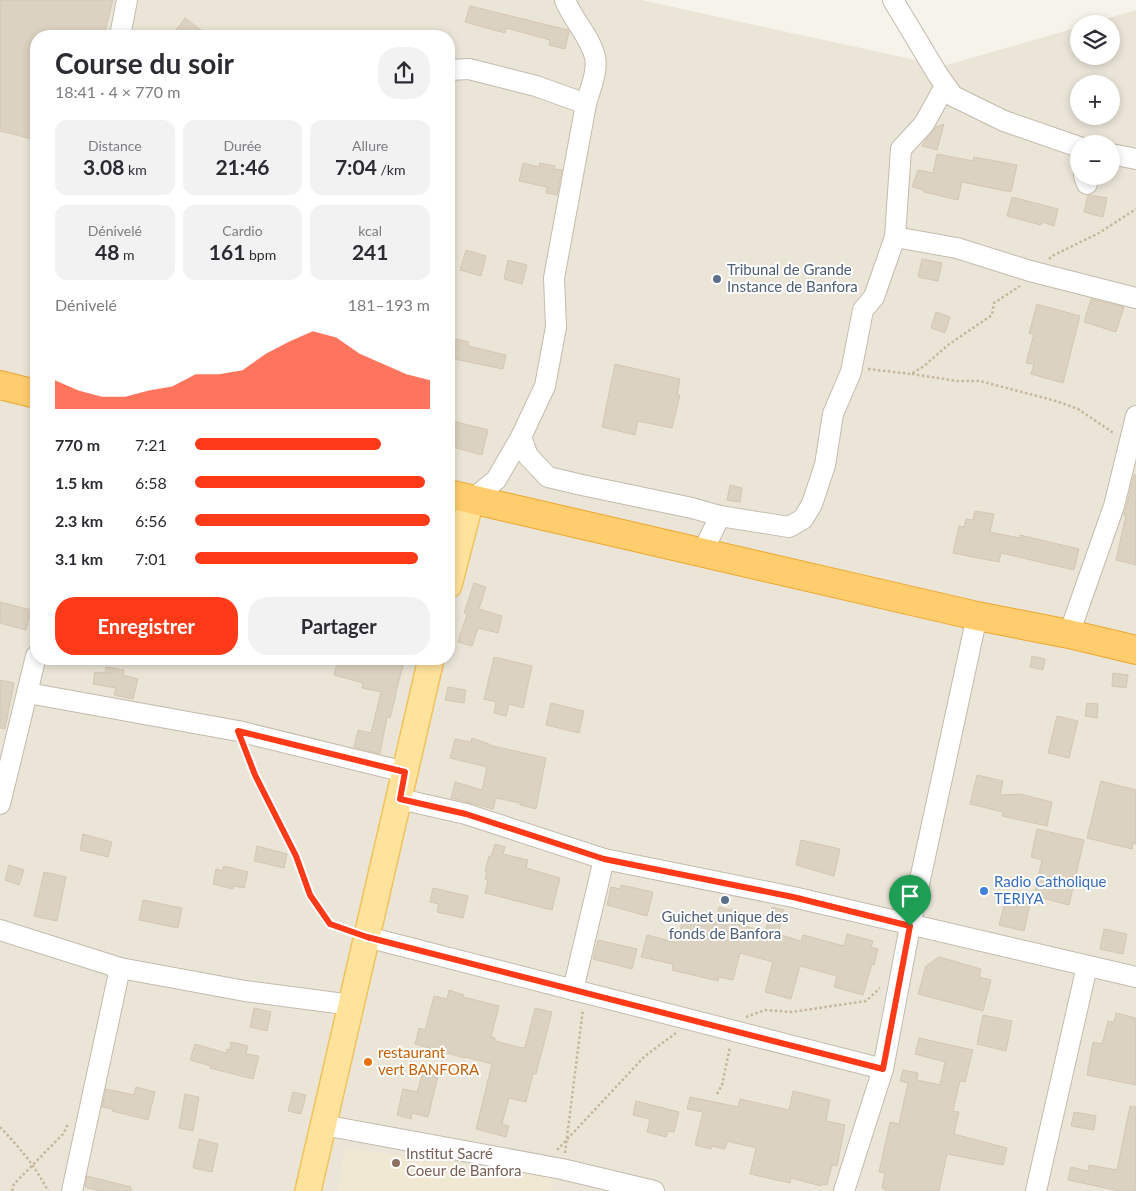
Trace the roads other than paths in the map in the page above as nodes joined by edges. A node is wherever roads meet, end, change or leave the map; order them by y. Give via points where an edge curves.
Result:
1 (127, 0) edge
2 (565, 0) edge
3 (893, 0) edge
4 (121, 30) edge
5 (455, 70) edge
6 (945, 86) junction
7 (586, 104) junction
8 (1070, 149) edge
9 (1120, 156) edge
10 (1136, 159) edge
11 (895, 237) junction
12 (1136, 298) edge
13 (0, 386) edge
14 (30, 393) edge
15 (1136, 418) edge
16 (522, 437) junction
17 (460, 497) edge
18 (720, 516) junction
19 (455, 531) edge
20 (702, 553) junction
21 (977, 616) junction
22 (1070, 634) junction
23 (1136, 650) edge
24 (34, 665) edge
25 (430, 665) edge
26 (28, 693) junction
27 (405, 772) junction
28 (400, 799) junction
29 (0, 804) edge
30 (604, 859) junction
31 (910, 926) junction
32 (0, 930) edge
33 (367, 937) junction
34 (1087, 966) junction
35 (120, 968) junction
36 (1136, 977) edge
37 (579, 991) junction
38 (352, 1005) junction
39 (883, 1069) junction
40 (323, 1125) junction
41 (581, 1183) edge
42 (72, 1191) edge
43 (308, 1191) edge
44 (654, 1191) edge
45 (844, 1191) edge
46 (1036, 1191) edge

1 - 4 street
2 - 7 street via 595,57
3 - 6 street
5 - 7 street via 469,69 536,86
6 - 8 street via 953,96
6 - 11 street via 924,124 901,149
7 - 16 street via 554,278 556,327 545,386
9 - 10 street
11 - 12 street via 957,248
11 - 18 street via 874,297 863,310 849,375 833,414 826,465 812,504 789,528
13 - 14 highway
15 - 22 street via 1114,506
16 - 17 street via 496,480
16 - 18 street via 528,456 548,477
17 - 19 main road
17 - 20 highway
18 - 20 street
20 - 21 highway
21 - 22 highway
21 - 31 street
22 - 23 highway
24 - 26 street
25 - 27 main road
26 - 27 street via 238,731
26 - 29 street
27 - 28 main road
28 - 30 street via 466,814
28 - 33 main road
30 - 31 street via 793,897
30 - 37 street
31 - 34 street
31 - 39 street
32 - 35 street
33 - 37 street
33 - 38 main road
34 - 36 street
34 - 46 street
35 - 38 street via 245,991
35 - 42 street
37 - 39 street
38 - 40 main road
39 - 45 street
40 - 41 street via 539,1165
40 - 43 main road
41 - 44 street

